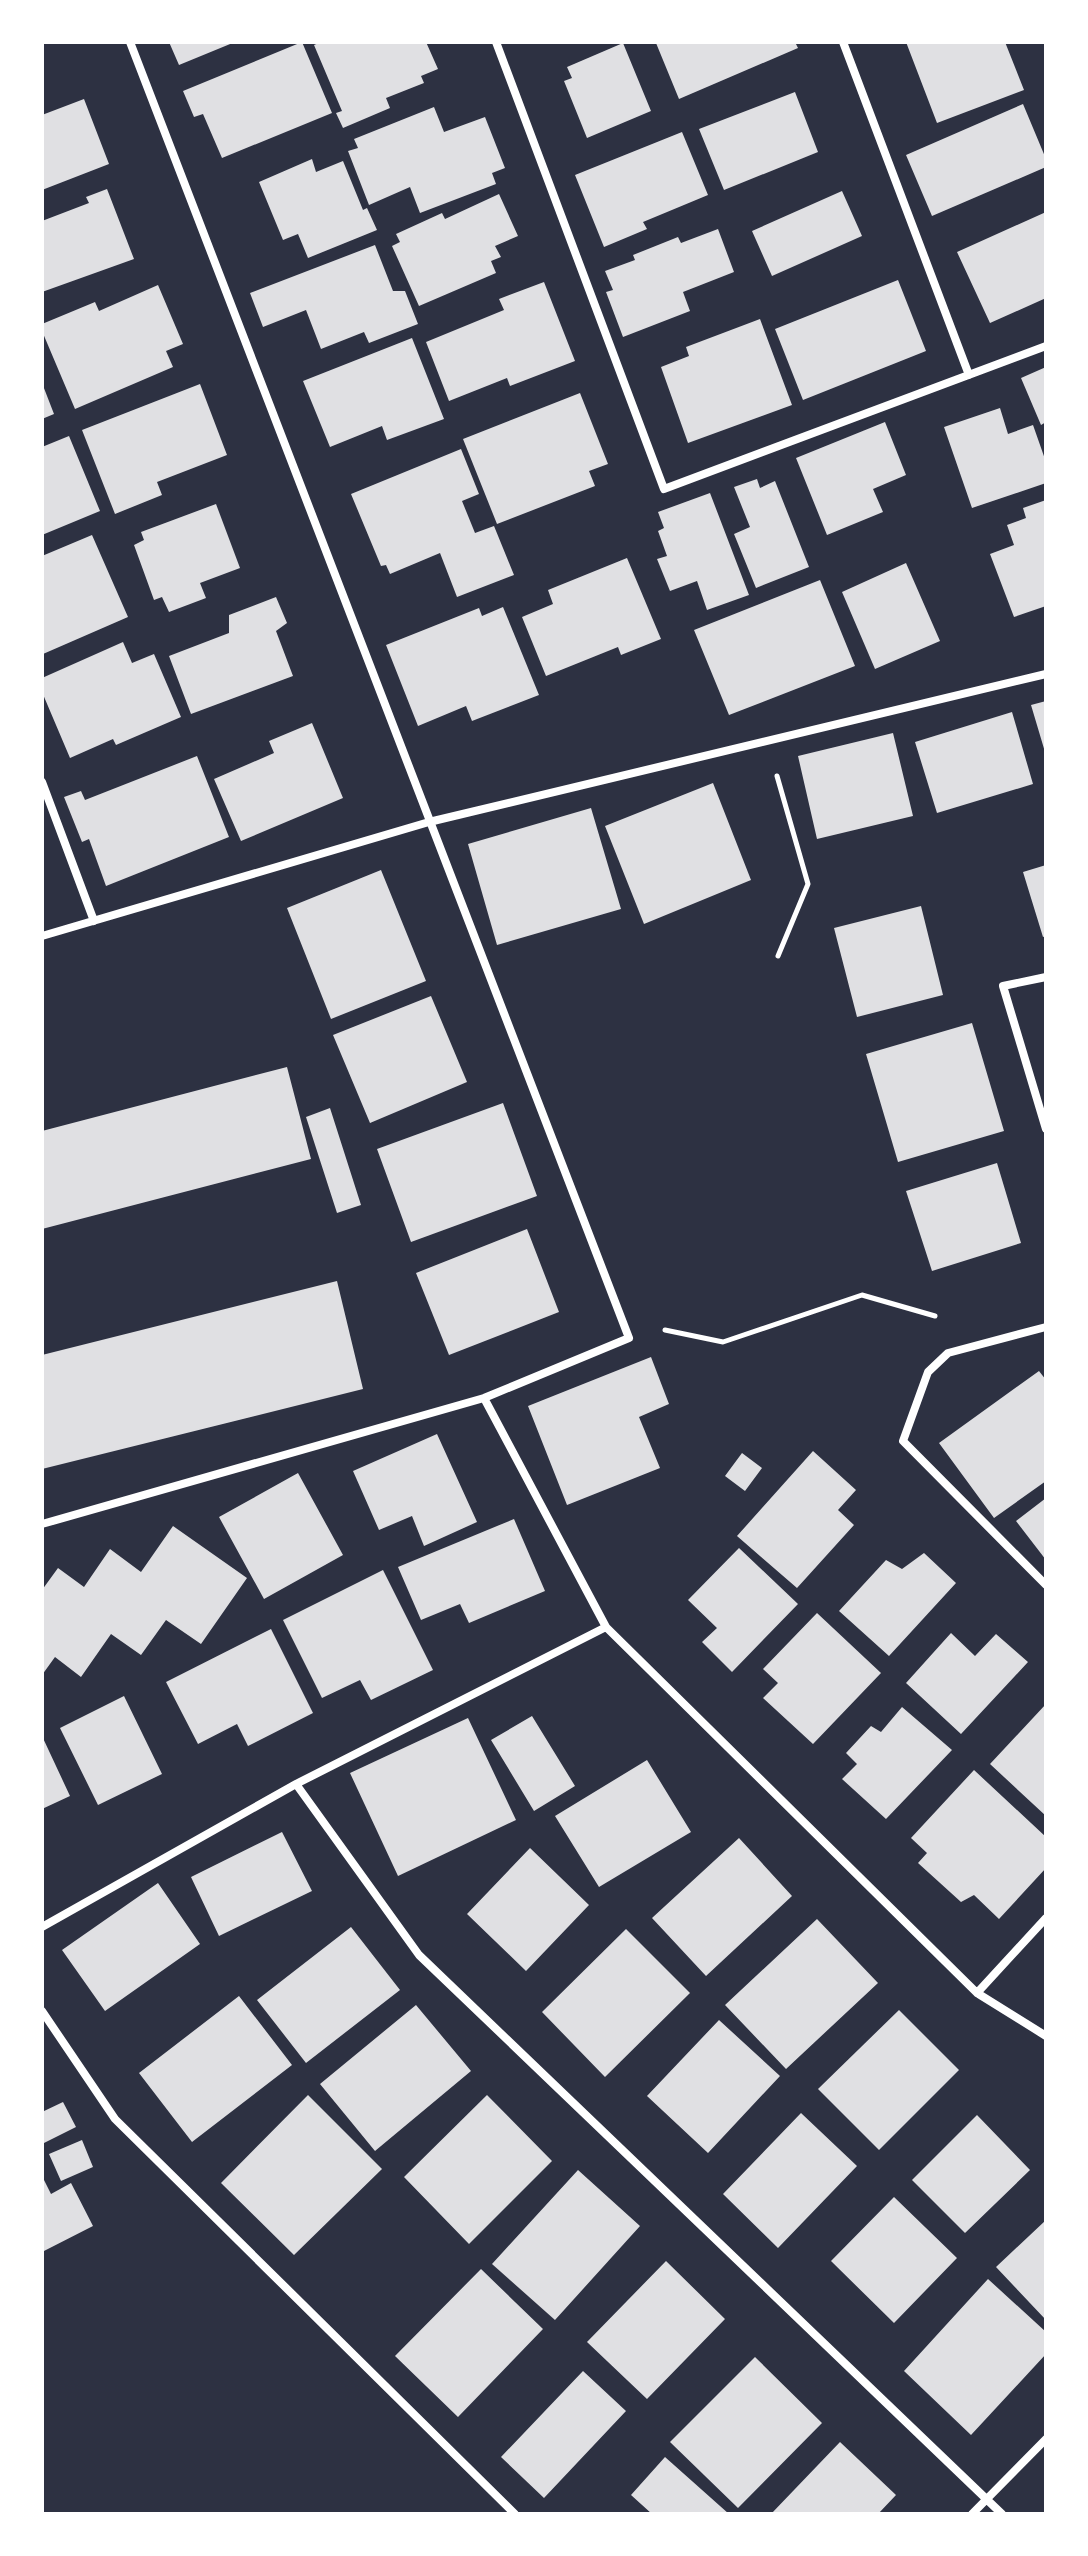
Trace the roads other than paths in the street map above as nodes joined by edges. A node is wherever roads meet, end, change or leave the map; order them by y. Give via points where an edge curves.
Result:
1 (130, 42) edge
2 (496, 42) edge
3 (843, 42) edge
4 (1046, 346) edge
5 (969, 375) junction
6 (1046, 674) edge
7 (42, 782) edge
8 (429, 822) junction
9 (94, 921) junction
10 (42, 936) edge
11 (1046, 977) edge
12 (1046, 1129) edge
13 (1046, 1327) edge
14 (484, 1398) junction
15 (42, 1524) edge
16 (1046, 1585) edge
17 (606, 1627) junction
18 (296, 1784) junction
19 (1046, 1918) edge
20 (42, 1927) edge
21 (977, 1993) junction
22 (42, 2011) edge
23 (1046, 2036) edge
24 (1046, 2439) edge
25 (987, 2499) junction
26 (515, 2514) edge
27 (972, 2514) edge
28 (1002, 2514) edge

1 - 8 street
2 - 5 street via 664,489
3 - 5 street
4 - 5 street
6 - 8 street
7 - 9 street
8 - 9 street
8 - 14 street via 629,1338
9 - 10 street
11 - 12 street via 1003,986
13 - 16 street via 948,1353 928,1372 903,1441
14 - 15 street
14 - 17 street
17 - 18 street
17 - 21 street
18 - 20 street
18 - 25 street via 419,1955
19 - 21 street
21 - 23 street
22 - 26 street via 115,2119
24 - 25 street
25 - 27 street
25 - 28 street

